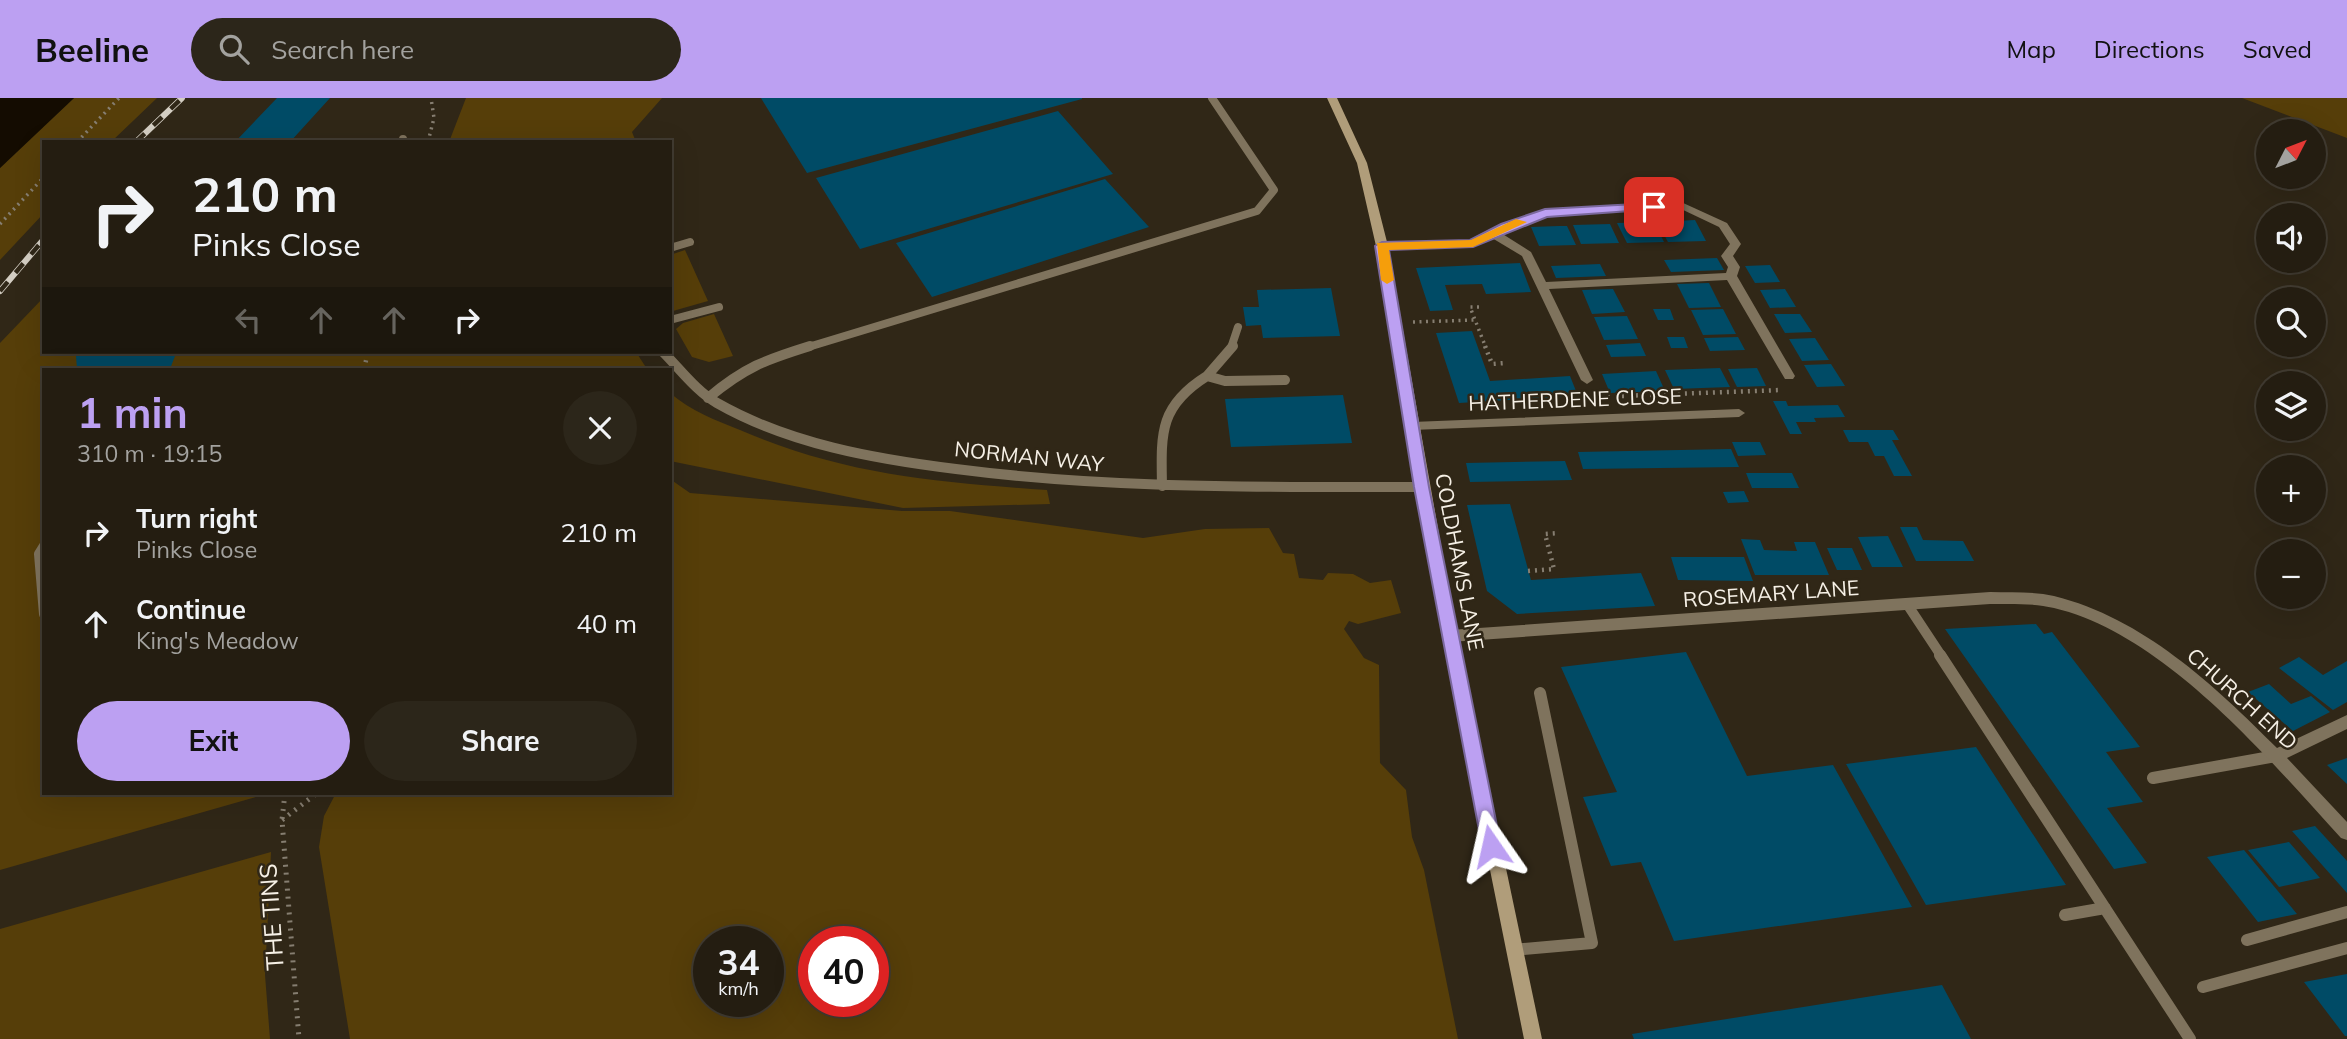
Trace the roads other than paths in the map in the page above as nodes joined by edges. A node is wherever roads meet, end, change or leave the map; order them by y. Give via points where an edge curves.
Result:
1 (1212, 98) edge
2 (1332, 98) edge
3 (1492, 233) junction
4 (690, 242) dead end
5 (1382, 246) junction
6 (672, 247) edge
7 (1731, 276) junction
8 (1543, 286) junction
9 (719, 306) dead end
10 (672, 319) edge
11 (1238, 327) dead end
12 (665, 354) edge
13 (1207, 376) junction
14 (1789, 376) road end
15 (1285, 380) dead end
16 (1587, 380) dead end
17 (708, 398) junction
18 (1739, 414) dead end
19 (1412, 426) junction
20 (1162, 486) junction
21 (1422, 487) junction
22 (42, 549) edge
23 (42, 590) edge
24 (1907, 604) junction
25 (2094, 615) joint
26 (1450, 636) junction
27 (1539, 693) dead end
28 (2347, 722) edge
29 (2276, 756) junction
30 (2153, 778) dead end
31 (2347, 833) edge
32 (2105, 908) junction
33 (2347, 912) edge
34 (2065, 915) dead end
35 (2247, 940) dead end
36 (2347, 948) edge
37 (1513, 950) junction
38 (2203, 987) dead end
39 (1533, 1039) edge
40 (2190, 1039) edge

1 - 17 lane via 1274,190 1257,211 760,362 739,372
2 - 5 street, COLDHAMS LANE via 1362,163
3 - 5 street via 1473,243
3 - 7 street via 1545,213 1681,205 1723,225 1730,234 1737,244 1727,256 1734,267
3 - 8 street via 1527,254
4 - 6 lane
5 - 19 street, COLDHAMS LANE
7 - 8 street
7 - 14 street
8 - 16 street
9 - 10 lane
11 - 13 lane via 1233,346
12 - 17 lane, NORMAN WAY
13 - 15 lane via 1225,381
13 - 20 lane via 1179,394 1164,417
17 - 20 lane, NORMAN WAY via 783,433 882,458 996,475
18 - 19 street, HATHERDENE CLOSE
19 - 21 street, COLDHAMS LANE
20 - 21 lane, NORMAN WAY
21 - 26 street, COLDHAMS LANE
22 - 23 lane
24 - 25 street, ROSEMARY LANE via 2003,599 2053,602
24 - 26 street, ROSEMARY LANE
24 - 32 lane
25 - 29 street, CHURCH END via 2176,666
26 - 37 street, COLDHAMS LANE
27 - 37 lane via 1592,943
28 - 29 street
29 - 30 lane
29 - 31 street, CHURCH END
32 - 34 lane
32 - 40 lane
33 - 35 lane
36 - 38 lane
37 - 39 street, COLDHAMS LANE

